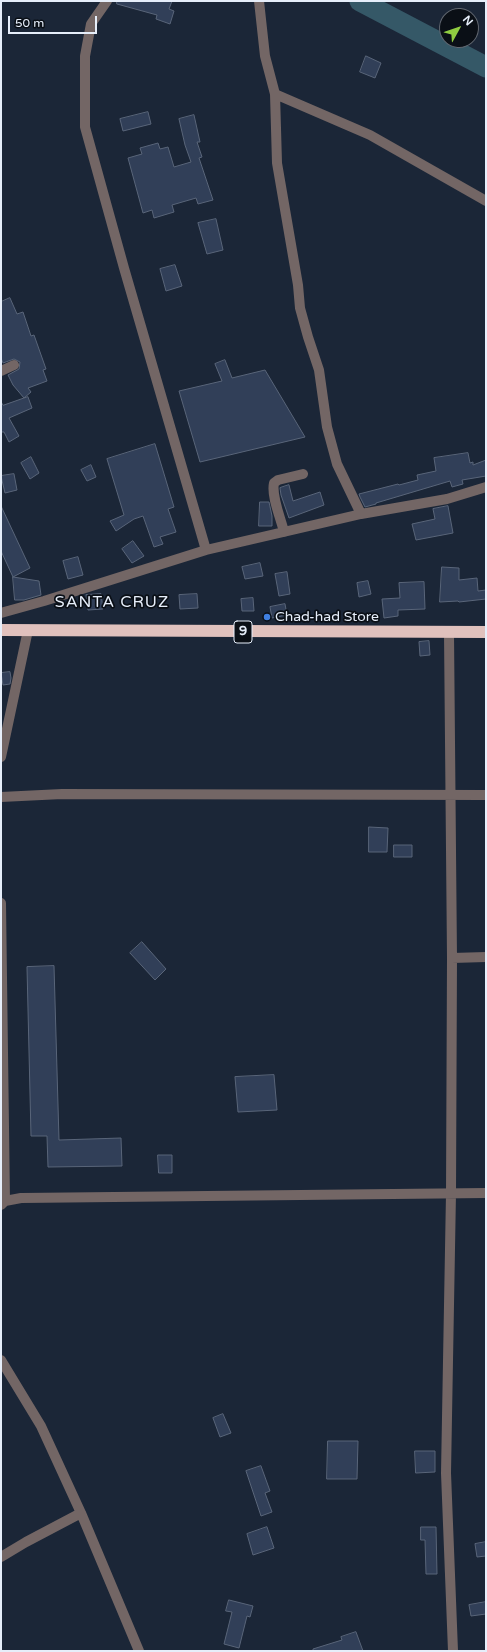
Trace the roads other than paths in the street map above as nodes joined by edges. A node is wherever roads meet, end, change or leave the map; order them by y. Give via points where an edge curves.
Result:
1 (107, 1) edge
2 (259, 1) edge
3 (275, 94) junction
4 (486, 202) edge
5 (14, 365) dead end
6 (1, 371) edge
7 (303, 474) dead end
8 (486, 487) edge
9 (361, 514) junction
10 (284, 532) junction
11 (206, 550) junction
12 (1, 613) edge
13 (2, 627) edge
14 (28, 630) junction
15 (486, 632) edge
16 (449, 633) junction
17 (1, 757) edge
18 (450, 795) junction
19 (486, 795) edge
20 (1, 798) edge
21 (1, 902) edge
22 (486, 957) edge
23 (452, 958) junction
24 (450, 1193) junction
25 (486, 1193) edge
26 (3, 1203) edge
27 (1, 1360) edge
28 (82, 1513) junction
29 (1, 1557) edge
30 (138, 1651) edge
31 (453, 1651) edge

1 - 11 street via 91,24 85,56 85,127
2 - 3 street via 265,56
3 - 4 street via 370,135
3 - 9 street via 277,163 300,308 319,370 327,427 337,464
5 - 6 street
7 - 10 street via 274,483
8 - 9 street via 447,499
9 - 10 street
10 - 11 street
11 - 12 street
13 - 14 highway, 9
14 - 16 highway, 9
14 - 17 street
15 - 16 highway, 9
16 - 18 street
18 - 19 street
18 - 20 street via 62,794
18 - 23 street
21 - 26 street
22 - 23 street
23 - 24 street
24 - 25 street
24 - 26 street via 21,1198
24 - 31 street via 446,1473
27 - 28 street via 41,1426
28 - 29 street
28 - 30 street

